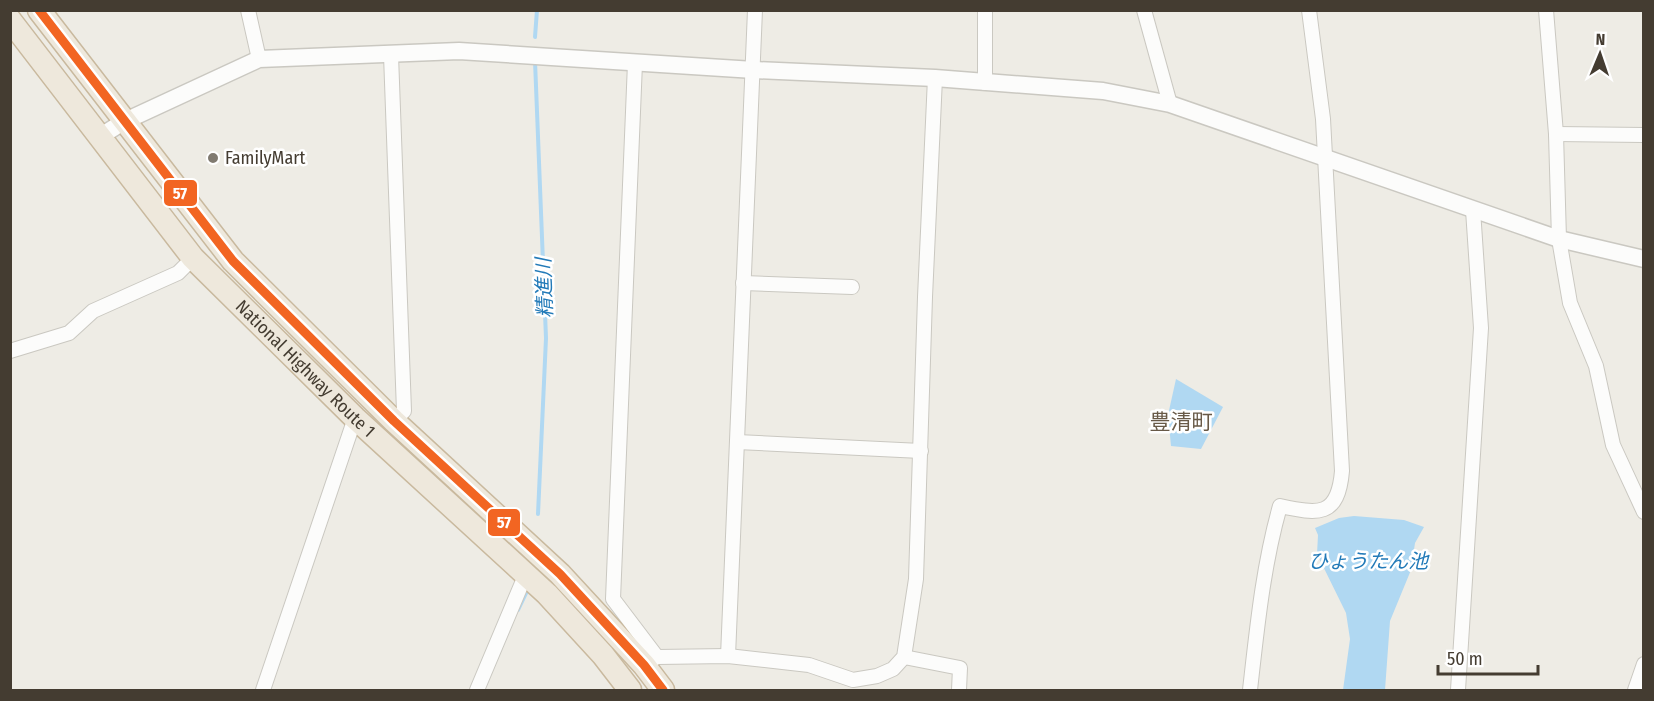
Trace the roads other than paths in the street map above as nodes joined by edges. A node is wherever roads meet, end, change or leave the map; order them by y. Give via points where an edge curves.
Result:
1 (39, 10) edge
2 (248, 10) edge
3 (755, 10) edge
4 (985, 10) edge
5 (1144, 10) edge
6 (1309, 10) edge
7 (1546, 10) edge
8 (10, 20) edge
9 (391, 55) junction
10 (259, 59) junction
11 (635, 63) junction
12 (754, 70) junction
13 (935, 78) junction
14 (985, 83) junction
15 (1170, 104) junction
16 (123, 122) junction
17 (1556, 134) junction
18 (1644, 135) edge
19 (100, 136) junction
20 (1324, 158) junction
21 (1473, 210) junction
22 (1559, 239) junction
23 (193, 258) junction
24 (1644, 259) edge
25 (743, 282) junction
26 (852, 287) dead end
27 (10, 351) edge
28 (355, 418) junction
29 (394, 422) junction
30 (737, 442) junction
31 (921, 451) junction
32 (1644, 512) edge
33 (525, 576) junction
34 (728, 656) junction
35 (904, 657) junction
36 (650, 661) junction
37 (1644, 664) edge
38 (263, 690) edge
39 (477, 690) edge
40 (630, 690) edge
41 (663, 690) edge
42 (959, 690) edge
43 (1250, 690) edge
44 (1458, 690) edge
45 (1635, 690) edge

1 - 16 highway, National Highway Route 1
2 - 10 street
3 - 12 street
4 - 14 street
5 - 15 street
6 - 20 street
7 - 17 street
8 - 19 highway, National Highway Route 1
9 - 10 street
9 - 11 street via 459,51
9 - 29 street via 404,411
10 - 16 street
11 - 12 street
11 - 36 street via 613,599
12 - 13 street
12 - 25 street
13 - 14 street
13 - 31 street
14 - 15 street via 1103,91
15 - 20 street
16 - 19 street
16 - 29 highway, National Highway Route 1 via 233,261
17 - 18 street
17 - 22 street
19 - 23 highway, National Highway Route 1
20 - 21 street
20 - 43 street via 1338,362 1340,494 1327,508 1311,513 1280,506 1262,590
21 - 22 street
21 - 44 street via 1481,328
22 - 24 street
22 - 32 street via 1570,303 1596,366 1613,445
23 - 27 street via 178,273 93,311 69,333
23 - 28 highway, National Highway Route 1
25 - 26 street
25 - 30 street
28 - 33 highway, National Highway Route 1
28 - 38 street
29 - 36 highway, National Highway Route 1
30 - 31 street
30 - 34 street
31 - 35 street via 916,579
33 - 39 street
33 - 40 highway, National Highway Route 1 via 547,594
34 - 35 street via 809,665 853,680 894,669
34 - 36 street
35 - 42 street via 960,668
36 - 41 highway, National Highway Route 1
37 - 45 street

